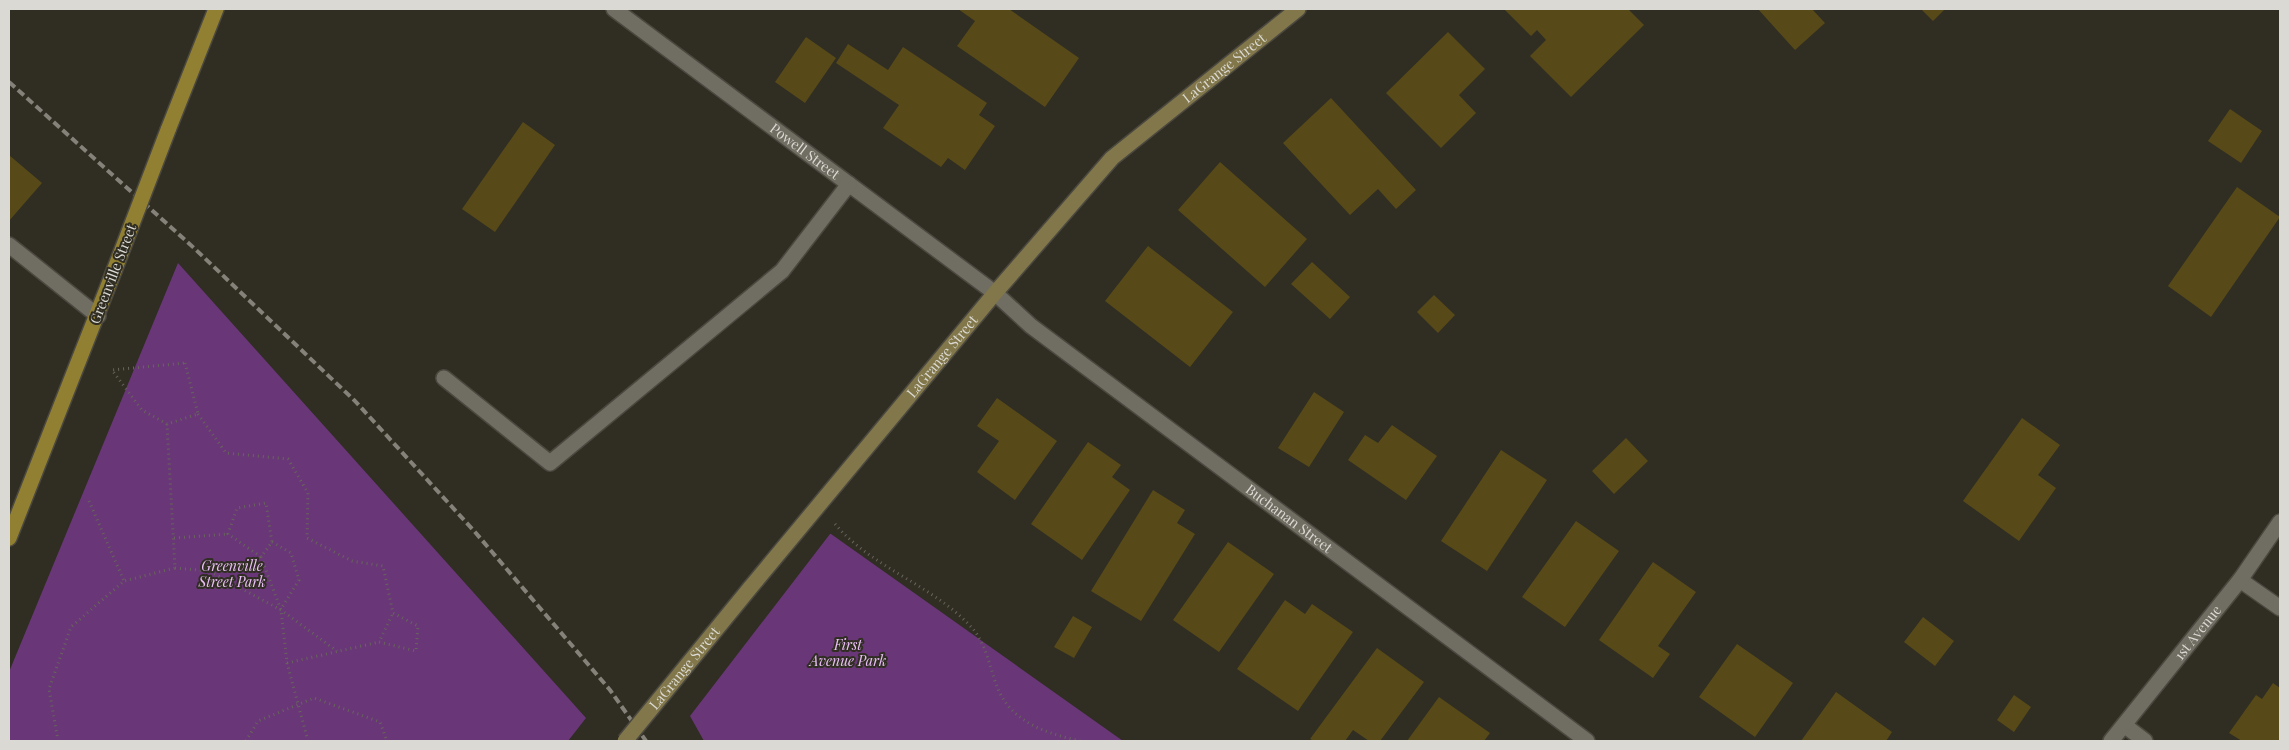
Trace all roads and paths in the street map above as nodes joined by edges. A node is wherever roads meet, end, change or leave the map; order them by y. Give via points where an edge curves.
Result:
1 (216, 9) edge
2 (614, 9) edge
3 (1298, 9) edge
4 (849, 184) junction
5 (9, 245) edge
6 (995, 293) junction
7 (98, 316) junction
8 (444, 378) dead end
9 (198, 414) junction
10 (167, 424) junction
11 (89, 502) dead end
12 (818, 505) junction
13 (2280, 522) edge
14 (228, 534) junction
15 (9, 538) edge
16 (174, 538) junction
17 (272, 542) junction
18 (261, 557) junction
19 (175, 568) junction
20 (2240, 580) junction
21 (124, 581) junction
22 (2280, 608) edge
23 (281, 610) junction
24 (393, 613) junction
25 (379, 642) junction
26 (337, 651) junction
27 (287, 663) junction
28 (298, 704) junction
29 (2124, 725) junction
30 (58, 741) edge
31 (246, 741) edge
32 (308, 741) edge
33 (387, 741) edge
34 (625, 741) edge
35 (1080, 741) edge
36 (1587, 741) edge
37 (2112, 741) edge
38 (2145, 741) edge

1 - 7 main road, Greenville Street, bridge
2 - 4 street, Powell Street
3 - 6 street, LaGrange Street via 1112,158
4 - 6 street, Powell Street
4 - 8 street via 782,271 550,464
5 - 7 street
6 - 12 street, LaGrange Street
6 - 36 street, Buchanan Street via 1031,326
7 - 15 main road, Greenville Street
9 - 10 path
9 - 10 path via 185,363 112,370 142,410
9 - 24 path via 226,453 288,459 308,493 307,538 352,561 383,566
10 - 16 path
11 - 21 path
12 - 34 street, LaGrange Street, bridge
12 - 35 path via 846,534 889,569 922,586 974,631 988,659 996,687 1012,712 1052,735
13 - 20 street, 1st Avenue
14 - 16 path
14 - 17 path via 237,508 266,503
14 - 18 path
16 - 19 path
17 - 18 path
17 - 23 path via 291,553 299,580
18 - 23 path
19 - 21 path
19 - 23 path via 209,570
20 - 22 street
20 - 29 street, 1st Avenue
21 - 30 path via 71,627 49,689
23 - 26 path
23 - 27 path
24 - 25 path
24 - 25 path via 418,626 416,651
25 - 26 path
26 - 27 path
27 - 28 path
28 - 31 path via 258,721
28 - 32 path
28 - 33 path via 314,698 380,722
29 - 37 street, 1st Avenue
29 - 38 street

